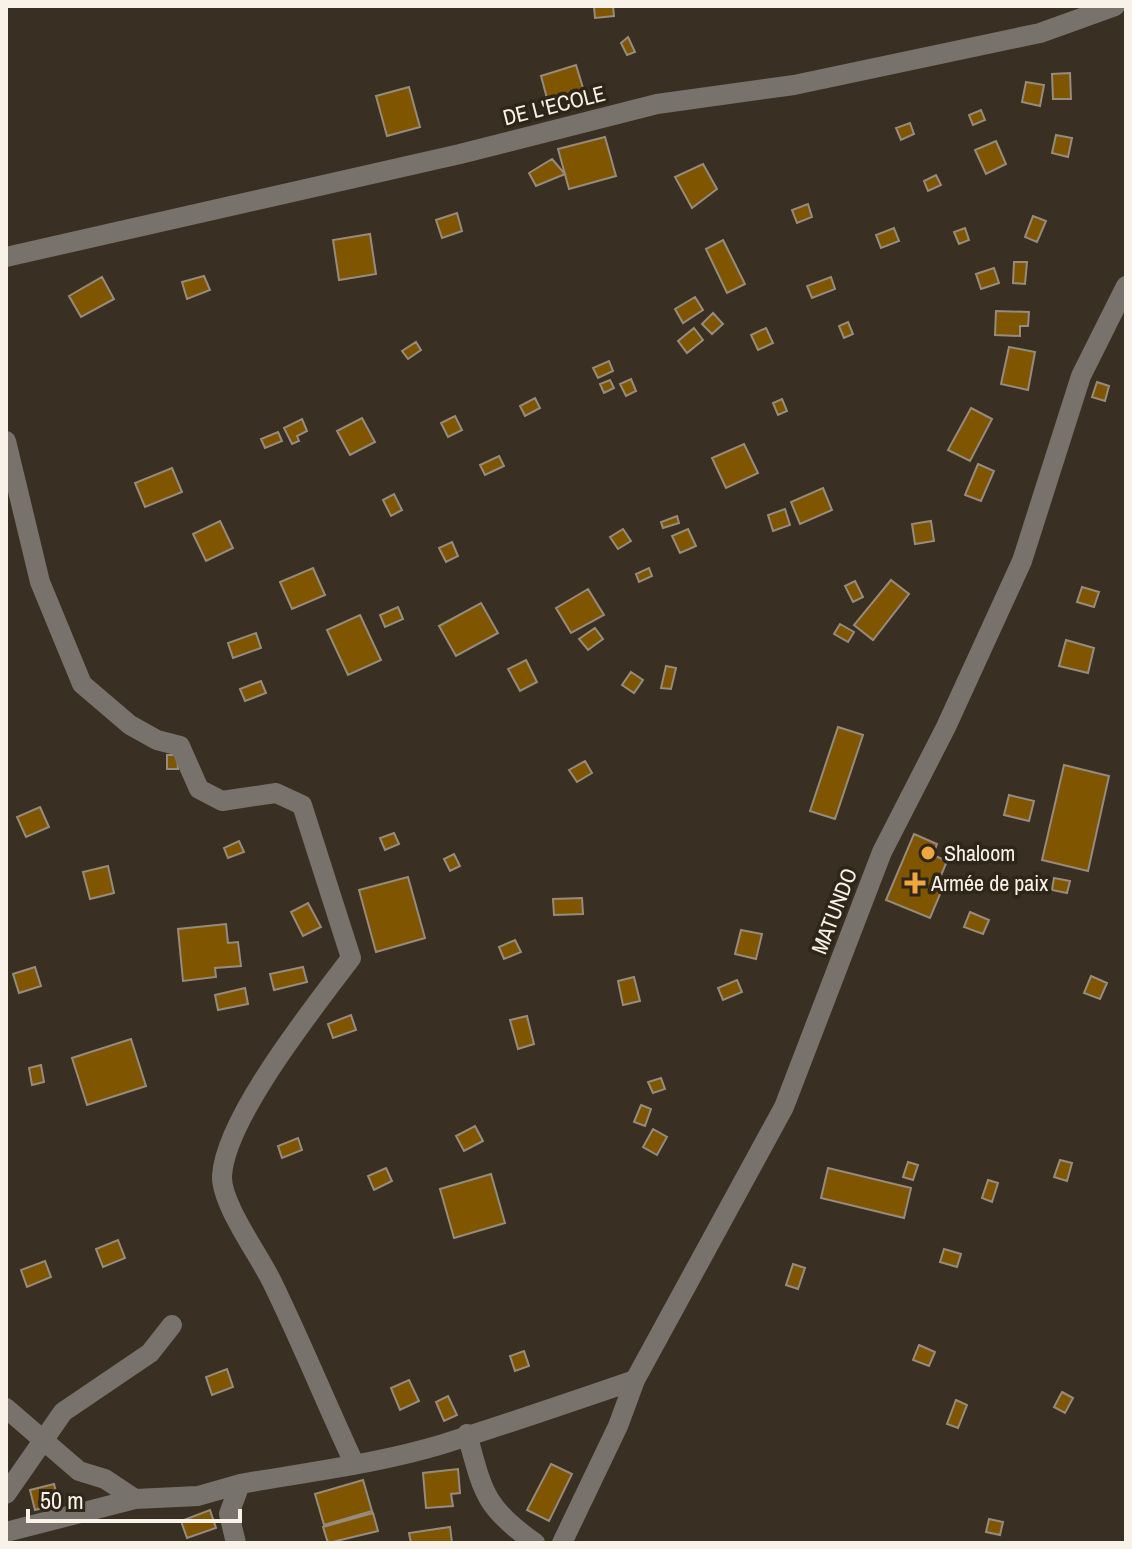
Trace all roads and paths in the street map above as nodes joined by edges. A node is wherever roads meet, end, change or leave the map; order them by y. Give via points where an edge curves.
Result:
1 (1115, 6) edge
2 (6, 257) edge
3 (1126, 286) edge
4 (6, 441) edge
5 (172, 1325) dead end
6 (635, 1380) junction
7 (6, 1408) edge
8 (467, 1434) junction
9 (43, 1440) junction
10 (354, 1463) junction
11 (240, 1484) junction
12 (6, 1494) edge
13 (135, 1499) junction
14 (6, 1532) edge
15 (236, 1543) edge
16 (535, 1543) edge
17 (562, 1543) edge

1 - 2 street, DE L'ECOLE via 1014,38 794,85 657,104
3 - 6 street, MATUNDO via 1081,376 1022,561 882,852 784,1107
4 - 10 street via 40,582 82,684 130,725 180,746 199,789 222,801 276,793 302,805 328,878 351,958 270,1071 238,1126 222,1177
5 - 9 street via 150,1353 63,1412
6 - 8 street
6 - 17 street, MATUNDO
7 - 9 street
8 - 10 street
8 - 16 street via 492,1509
9 - 12 street
9 - 13 street via 79,1471 105,1479
10 - 11 street
11 - 13 street via 198,1496
11 - 15 street via 229,1514
13 - 14 street

